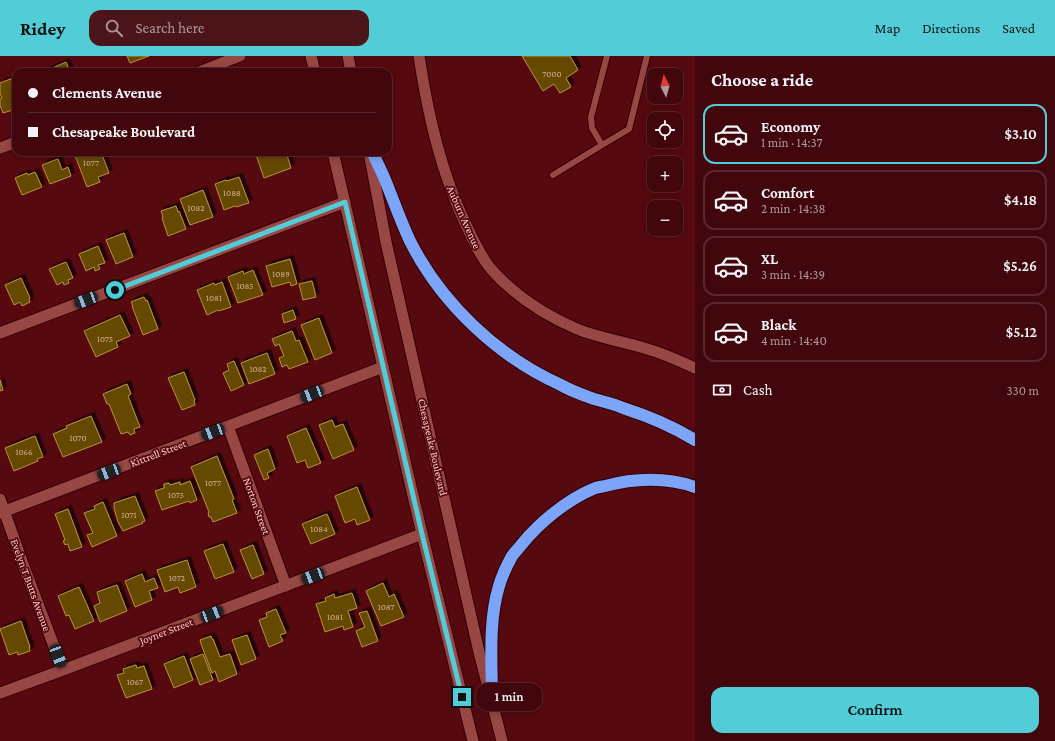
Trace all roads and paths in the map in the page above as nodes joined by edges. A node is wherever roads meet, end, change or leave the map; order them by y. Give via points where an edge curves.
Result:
1 (240, 56) edge
2 (311, 56) edge
3 (348, 56) edge
4 (419, 56) edge
5 (607, 56) edge
6 (647, 56) edge
7 (209, 68) edge
8 (314, 68) edge
9 (350, 68) edge
10 (12, 144) edge
11 (602, 145) junction
12 (0, 148) edge
13 (334, 156) edge
14 (370, 156) edge
15 (374, 156) edge
16 (553, 175) dead end
17 (345, 202) junction
18 (0, 333) edge
19 (383, 367) junction
20 (695, 368) edge
21 (228, 426) junction
22 (695, 440) edge
23 (695, 487) edge
24 (0, 499) edge
25 (2, 512) edge
26 (422, 534) junction
27 (286, 586) junction
28 (63, 670) junction
29 (0, 693) edge
30 (492, 701) junction
31 (473, 741) edge
32 (502, 741) edge

1 - 7 street
2 - 8 street
3 - 9 street
4 - 20 street, Auburn Avenue via 432,128 444,170 461,216 490,268 527,302 571,326 606,339 671,357
5 - 11 lane via 592,117 592,128
6 - 11 lane via 628,129
10 - 12 street
11 - 16 lane
13 - 17 street
14 - 30 street, Chesapeake Boulevard via 386,242
15 - 22 highway via 399,217 428,272 449,300 499,348 560,385 649,417
17 - 18 street
17 - 19 street
19 - 21 street, Kittrell Street
19 - 26 street
21 - 25 street, Kittrell Street
21 - 27 street, Norton Street
23 - 30 highway via 667,481 618,482 594,489 569,502 531,534 513,555 506,568 494,606
24 - 25 street, Evelyn T Butts Avenue
25 - 28 street, Evelyn T Butts Avenue
26 - 27 street, Joyner Street
26 - 31 street
27 - 28 street, Joyner Street
28 - 29 street, Joyner Street
30 - 32 street, Chesapeake Boulevard

